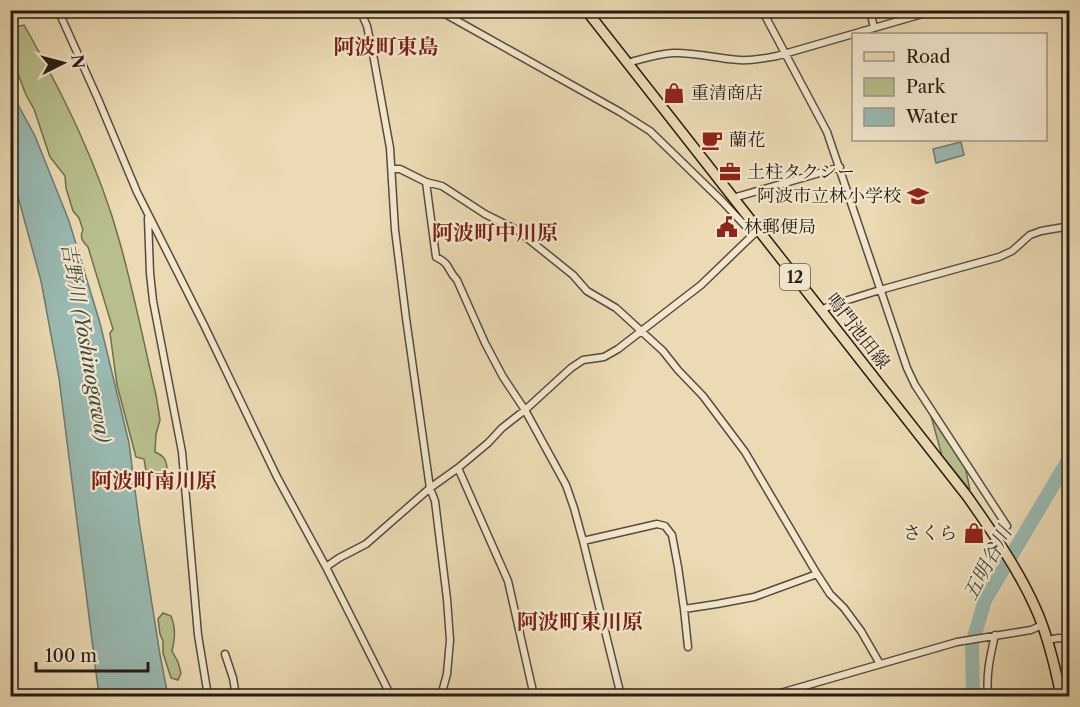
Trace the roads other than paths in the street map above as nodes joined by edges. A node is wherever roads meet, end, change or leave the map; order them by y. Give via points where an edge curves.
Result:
1 (58, 10) edge
2 (360, 10) edge
3 (438, 10) edge
4 (586, 10) edge
5 (762, 10) edge
6 (870, 10) edge
7 (936, 10) edge
8 (874, 28) junction
9 (856, 33) edge
10 (852, 34) edge
11 (785, 53) junction
12 (627, 63) junction
13 (840, 167) junction
14 (392, 169) junction
15 (426, 182) junction
16 (733, 198) junction
17 (148, 214) junction
18 (1070, 226) edge
19 (756, 232) junction
20 (880, 290) junction
21 (821, 310) junction
22 (641, 331) junction
23 (525, 410) junction
24 (458, 468) junction
25 (430, 488) junction
26 (995, 536) junction
27 (583, 541) junction
28 (326, 567) junction
29 (817, 574) junction
30 (684, 609) junction
31 (1042, 625) junction
32 (993, 635) junction
33 (1047, 639) junction
34 (1070, 640) edge
35 (688, 647) dead end
36 (225, 654) dead end
37 (880, 664) junction
38 (208, 696) edge
39 (236, 696) edge
40 (391, 696) edge
41 (441, 696) edge
42 (534, 696) edge
43 (621, 696) edge
44 (770, 696) edge
45 (988, 696) edge
46 (1060, 696) edge

1 - 17 street
2 - 14 street via 373,54
3 - 19 street via 650,131
4 - 12 main road, 鳴門池田線 / 12
5 - 11 street
6 - 8 street
7 - 8 street
8 - 9 street
10 - 11 street
11 - 12 street via 740,60 672,53
11 - 13 street via 827,132
12 - 16 main road, 鳴門池田線 / 12
13 - 16 street
13 - 20 street
14 - 15 street
14 - 25 street via 395,230
15 - 22 street via 442,186 517,230 587,291 616,308
15 - 23 street via 436,257 446,262 457,280 485,343
16 - 19 main road, 鳴門池田線 / 12
17 - 28 street via 277,477
17 - 38 street via 153,301 182,452 198,635
18 - 20 street via 1041,231 999,256
19 - 21 main road, 鳴門池田線 / 12
19 - 22 street via 701,285
20 - 21 street
20 - 26 street via 915,385 1007,526
21 - 26 main road, 鳴門池田線 / 12
22 - 23 street via 604,357 584,360 571,368
22 - 29 street via 663,351 728,428
23 - 24 street
23 - 27 street via 566,485
24 - 25 street
24 - 42 street via 508,581
25 - 28 street via 366,544
25 - 41 street via 435,501 450,640
26 - 31 main road, 鳴門池田線 / 12
27 - 30 street via 657,524 665,526 672,535
27 - 43 street
28 - 40 street
29 - 30 street via 754,597
29 - 37 street via 861,631
30 - 35 street
31 - 32 street
31 - 33 main road, 鳴門池田線 / 12
32 - 37 street
32 - 45 street
33 - 34 street
33 - 46 main road, 鳴門池田線 / 12
36 - 39 street
37 - 44 street

